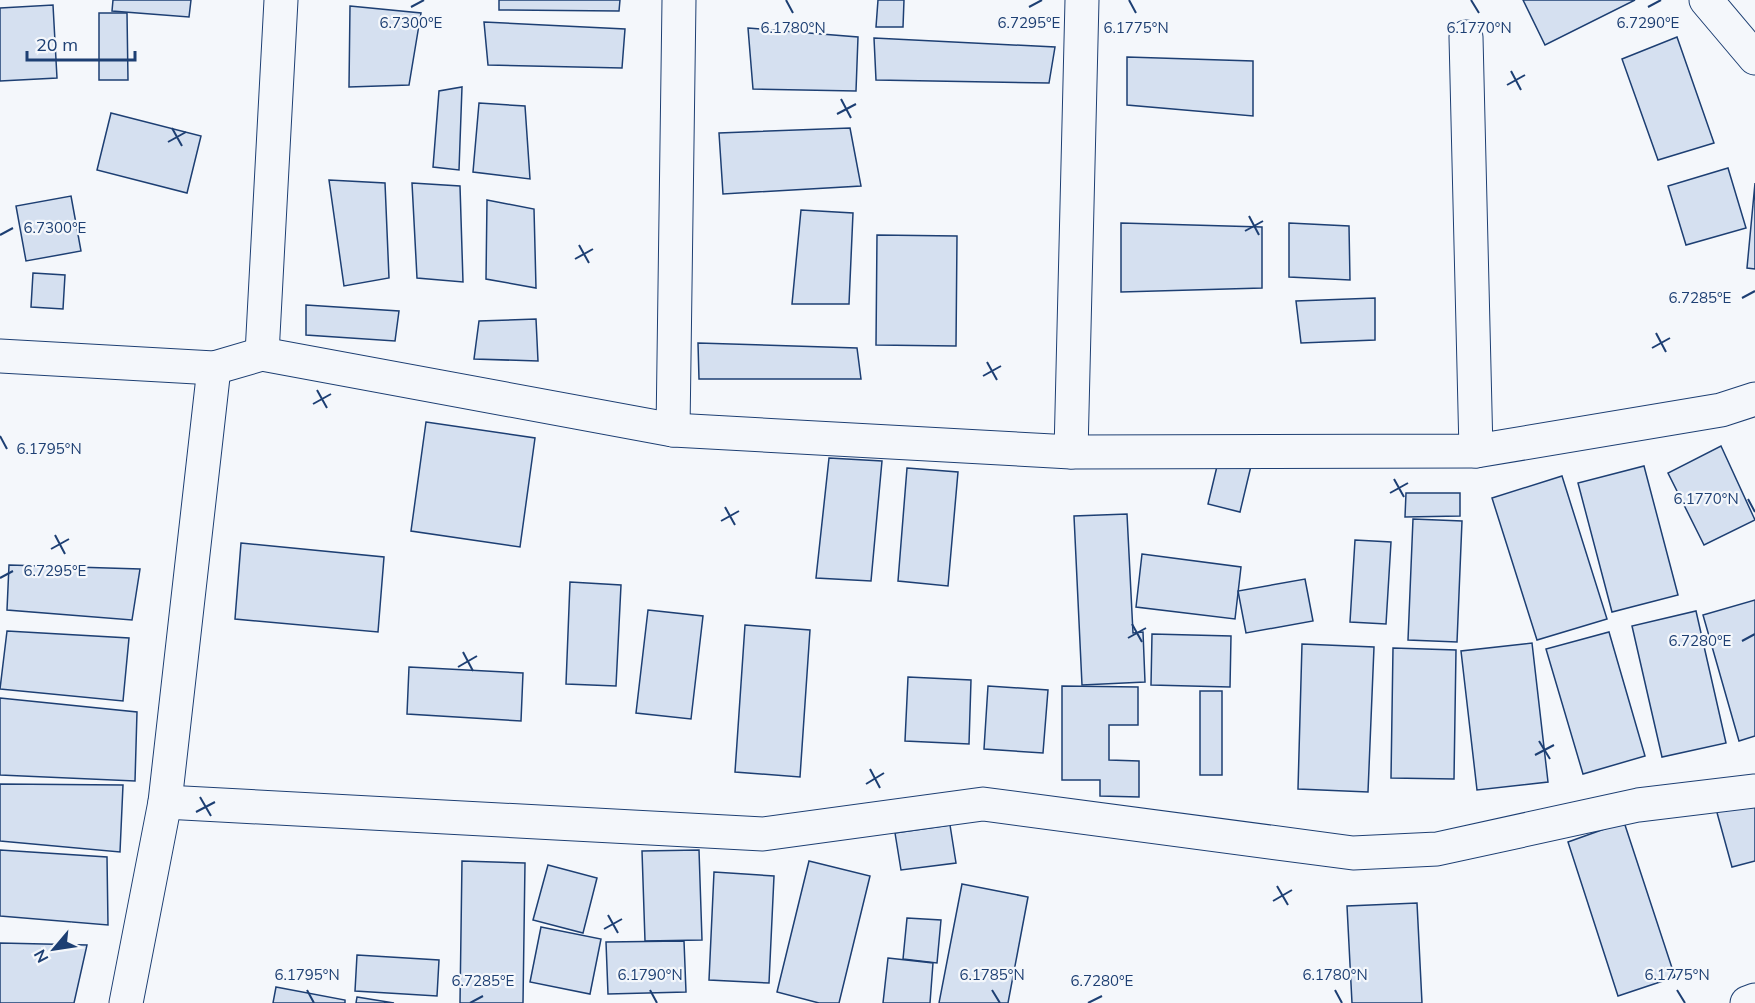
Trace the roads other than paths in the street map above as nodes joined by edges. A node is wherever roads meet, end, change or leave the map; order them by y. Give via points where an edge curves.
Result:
1 (281, 0) edge
2 (679, 0) edge
3 (1082, 0) edge
4 (1718, 4) edge
5 (1466, 37) dead end
6 (1755, 58) edge
7 (262, 354) junction
8 (0, 356) edge
9 (214, 368) junction
10 (1755, 399) edge
11 (673, 430) junction
12 (1476, 451) junction
13 (1071, 452) junction
14 (1755, 791) edge
15 (165, 802) junction
16 (1755, 1000) edge
17 (126, 1003) edge
18 (1747, 1003) edge

1 - 7 street
2 - 11 street
3 - 13 street
4 - 6 street
5 - 12 street
7 - 9 street
7 - 11 street
8 - 9 street
9 - 15 street
10 - 12 street via 1721,410
11 - 13 street
12 - 13 street
14 - 15 street via 1638,805 1437,849 1353,853 983,804 764,834
15 - 17 street
16 - 18 street

